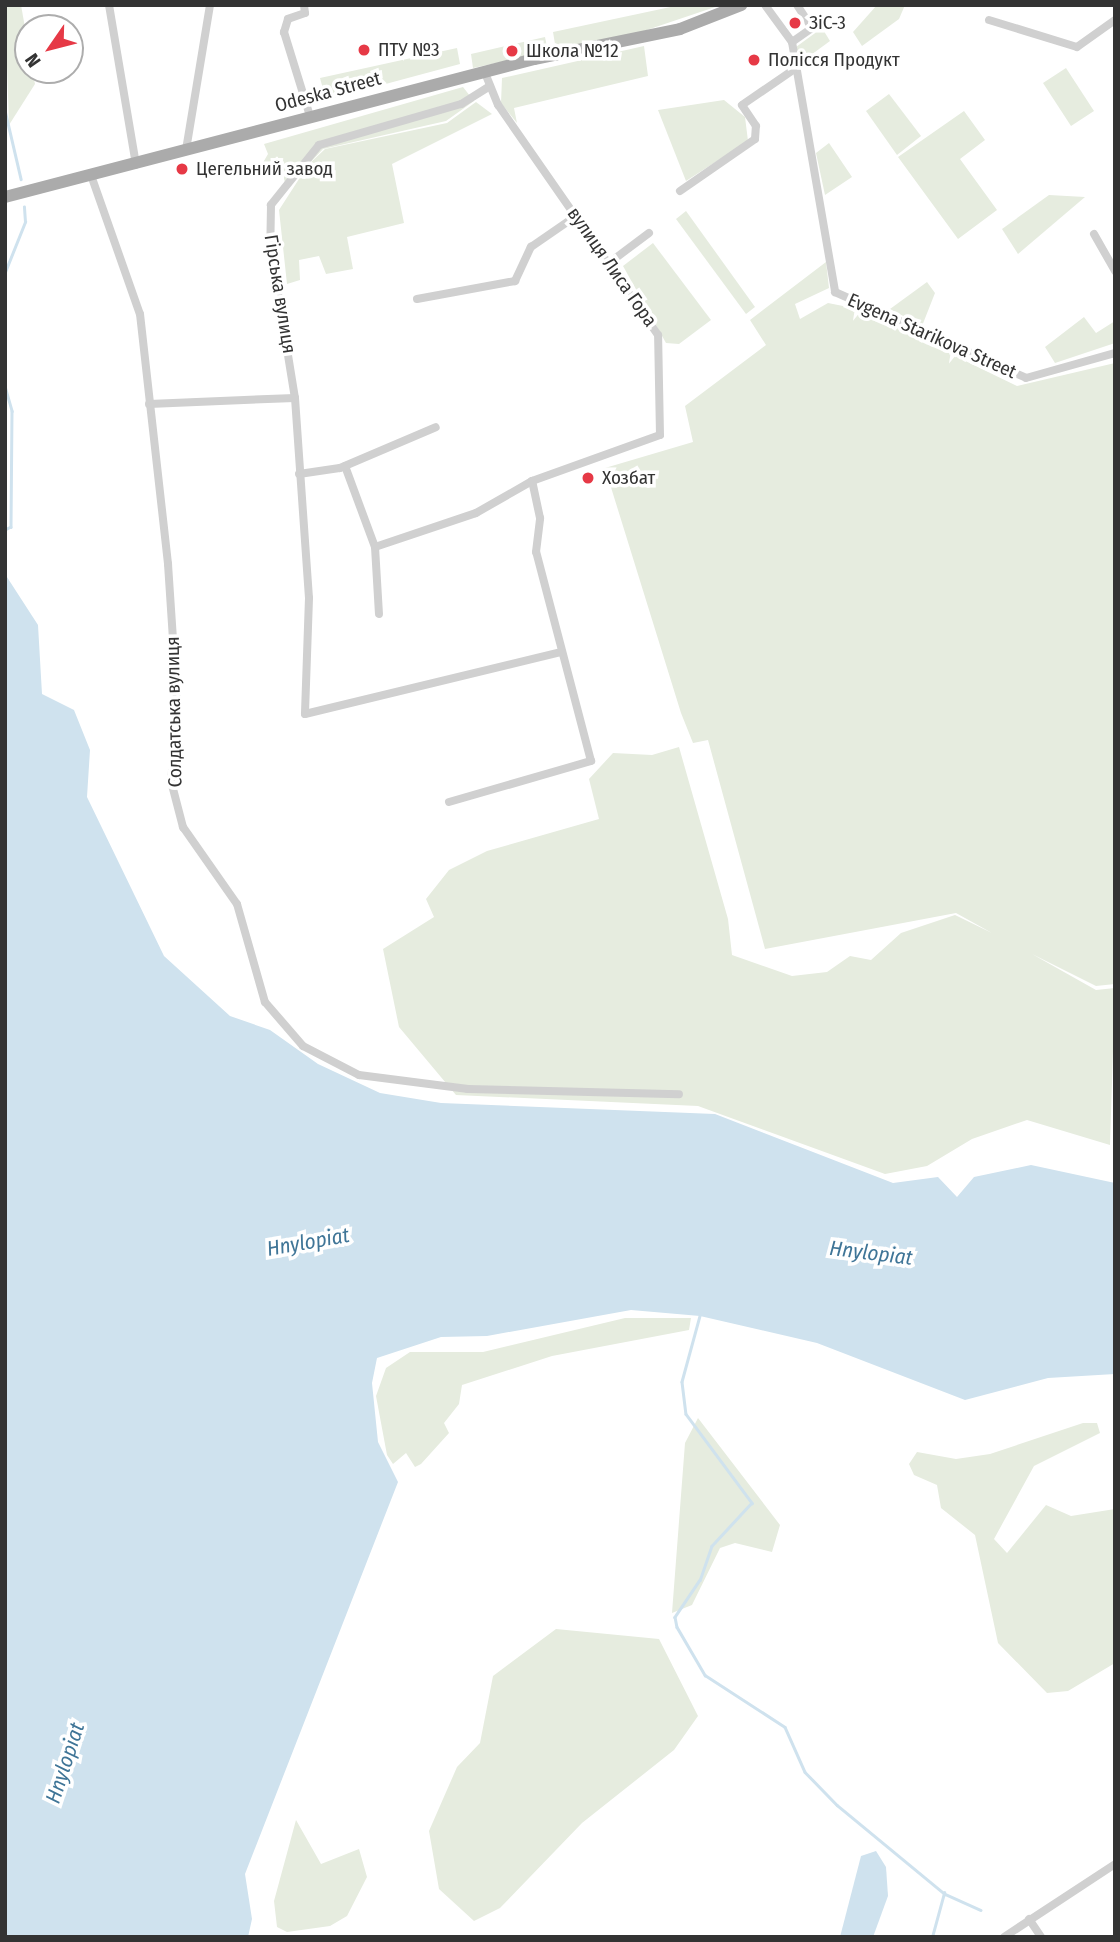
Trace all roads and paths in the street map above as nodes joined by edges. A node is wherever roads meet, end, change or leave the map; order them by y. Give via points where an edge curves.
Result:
1 (109, 5) edge
2 (210, 5) edge
3 (304, 5) edge
4 (741, 5) edge
5 (765, 5) edge
6 (797, 5) edge
7 (989, 20) dead end
8 (1115, 20) edge
9 (793, 42) junction
10 (796, 68) junction
11 (484, 71) junction
12 (490, 86) junction
13 (310, 116) junction
14 (186, 151) junction
15 (136, 166) junction
16 (92, 178) junction
17 (680, 191) dead end
18 (5, 197) edge
19 (576, 216) junction
20 (649, 233) dead end
21 (1094, 234) dead end
22 (610, 263) junction
23 (1115, 271) edge
24 (417, 299) dead end
25 (1115, 353) edge
26 (295, 398) junction
27 (149, 404) junction
28 (436, 427) dead end
29 (345, 466) junction
30 (299, 474) junction
31 (532, 481) junction
32 (375, 547) junction
33 (379, 614) dead end
34 (562, 652) junction
35 (449, 802) dead end
36 (679, 1094) dead end
37 (1115, 1864) edge
38 (1030, 1919) junction
39 (1004, 1937) edge
40 (1041, 1937) edge

1 - 15 street
2 - 14 street
3 - 13 street via 305,13 288,19 284,32
4 - 11 main road, Odeska Street via 680,29
5 - 9 street
6 - 9 street via 812,28
7 - 8 street via 1077,47
9 - 10 street, Evgena Starikova Street
10 - 17 street via 742,105 756,126 755,139
10 - 25 street, Evgena Starikova Street via 835,292 1008,374 1037,378
11 - 12 street, вулиця Лиса Гора
11 - 13 main road, Odeska Street
12 - 19 street, вулиця Лиса Гора
12 - 26 street, Гірська вулиця via 461,104 318,145 289,176 271,205 269,227
13 - 14 main road, Odeska Street
14 - 15 main road, Odeska Street
15 - 16 main road, Odeska Street
16 - 18 main road, Odeska Street
16 - 27 street, Солдатська вулиця via 140,314
19 - 22 street, вулиця Лиса Гора
19 - 24 street via 531,247 515,281
20 - 22 street
21 - 23 street
22 - 31 street, вулиця Лиса Гора via 658,335 660,435
26 - 27 street
26 - 30 street, Гірська вулиця
27 - 36 street, Солдатська вулиця via 178,713 171,781 183,827 237,904 265,1002 303,1046 359,1074 468,1089
28 - 29 street
29 - 30 street
29 - 32 street
30 - 34 street, Гірська вулиця via 309,598 305,714
31 - 32 street via 475,513
31 - 34 street via 540,517 536,552
32 - 33 street
34 - 35 street via 591,761
37 - 38 street
38 - 39 street
38 - 40 street

